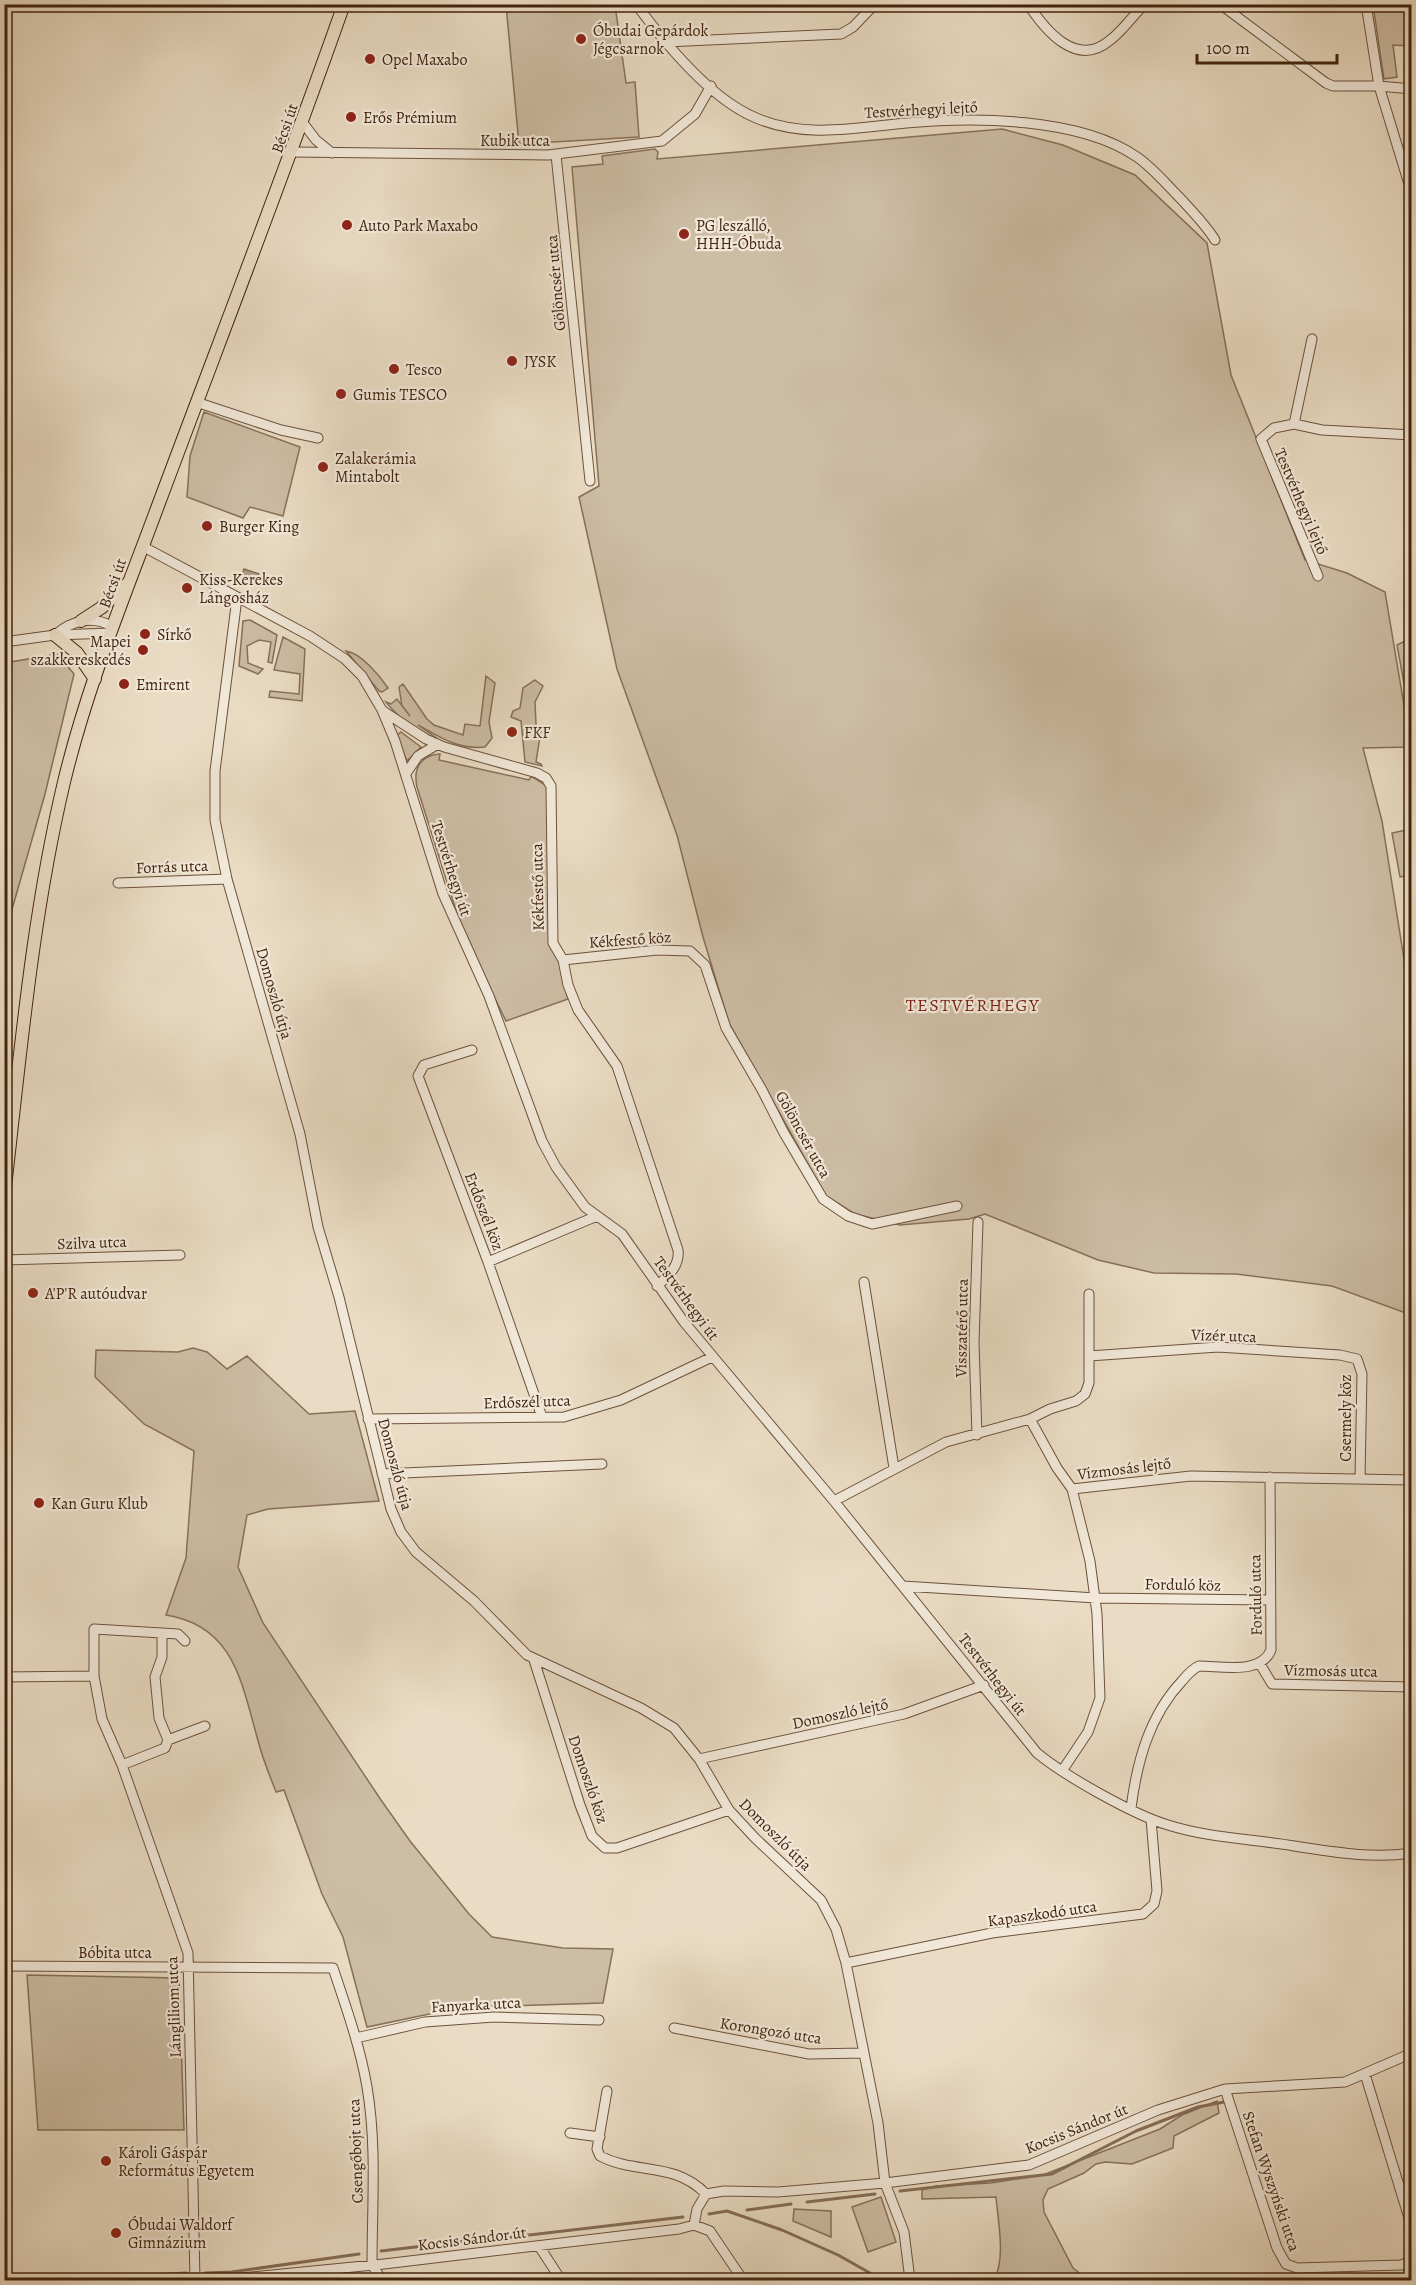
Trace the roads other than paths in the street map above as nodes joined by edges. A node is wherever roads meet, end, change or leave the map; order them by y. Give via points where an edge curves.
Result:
1 (344, 4) edge
2 (636, 4) edge
3 (874, 4) edge
4 (1028, 4) edge
5 (1145, 4) edge
6 (1220, 4) edge
7 (1366, 4) edge
8 (1400, 4) edge
9 (1412, 5) edge
10 (666, 42) junction
11 (711, 86) junction
12 (1379, 86) junction
13 (1412, 89) edge
14 (303, 123) junction
15 (293, 152) junction
16 (332, 153) junction
17 (556, 155) junction
18 (1412, 194) edge
19 (1215, 240) dead end
20 (1312, 339) dead end
21 (196, 402) junction
22 (1294, 423) junction
23 (1412, 435) edge
24 (318, 438) dead end
25 (590, 481) dead end
26 (142, 546) junction
27 (1318, 576) dead end
28 (130, 581) junction
29 (237, 598) junction
30 (81, 621) junction
31 (112, 630) junction
32 (55, 635) junction
33 (82, 635) junction
34 (4, 642) edge
35 (77, 653) junction
36 (95, 679) junction
37 (382, 710) junction
38 (438, 744) junction
39 (407, 772) junction
40 (227, 879) junction
41 (118, 883) dead end
42 (698, 956) joint
43 (563, 960) junction
44 (472, 1050) dead end
45 (4, 1196) edge
46 (957, 1206) dead end
47 (597, 1216) junction
48 (978, 1222) dead end
49 (180, 1255) dead end
50 (4, 1260) edge
51 (488, 1262) junction
52 (864, 1282) dead end
53 (657, 1286) junction
54 (1089, 1294) dead end
55 (1089, 1356) junction
56 (712, 1358) junction
57 (1357, 1359) joint
58 (542, 1417) junction
59 (368, 1419) junction
60 (1030, 1419) junction
61 (977, 1435) junction
62 (602, 1464) dead end
63 (894, 1468) junction
64 (382, 1474) junction
65 (1270, 1477) junction
66 (1360, 1479) junction
67 (1412, 1480) edge
68 (1072, 1489) junction
69 (834, 1501) junction
70 (903, 1586) junction
71 (1096, 1598) junction
72 (1270, 1600) junction
73 (162, 1633) junction
74 (185, 1641) dead end
75 (534, 1660) junction
76 (1260, 1664) junction
77 (94, 1676) junction
78 (4, 1677) edge
79 (984, 1685) junction
80 (1412, 1687) edge
81 (205, 1726) dead end
82 (168, 1740) junction
83 (699, 1759) junction
84 (122, 1765) junction
85 (1062, 1771) junction
86 (1131, 1808) junction
87 (729, 1810) junction
88 (1151, 1818) junction
89 (1412, 1853) edge
90 (846, 1963) junction
91 (4, 1966) edge
92 (188, 1966) junction
93 (333, 1968) joint
94 (599, 2020) dead end
95 (674, 2028) dead end
96 (356, 2038) junction
97 (864, 2053) junction
98 (1412, 2054) edge
99 (1365, 2074) junction
100 (1225, 2089) junction
101 (607, 2091) dead end
102 (570, 2133) dead end
103 (600, 2137) junction
104 (885, 2183) junction
105 (706, 2194) junction
106 (694, 2225) junction
107 (1412, 2228) edge
108 (539, 2246) junction
109 (1412, 2261) edge
110 (372, 2265) junction
111 (306, 2277) edge
112 (195, 2280) edge
113 (220, 2280) edge
114 (382, 2280) edge
115 (561, 2280) edge
116 (743, 2280) edge
117 (910, 2280) edge

1 - 14 main road, Bécsi út
2 - 10 street, Testvérhegyi lejtő
3 - 10 street via 841,34
4 - 5 street via 1050,34 1066,45 1088,50 1108,43
6 - 12 street via 1326,83
7 - 12 street
8 - 9 street
10 - 11 street, Testvérhegyi lejtő
11 - 17 street, Kubik utca via 695,114 662,141
11 - 19 street, Testvérhegyi lejtő via 754,117 805,131 972,120 1037,125 1088,136 1126,150 1145,163
12 - 13 street
12 - 18 street
14 - 15 main road, Bécsi út
14 - 16 street
15 - 16 street, Kubik utca
15 - 21 main road, Bécsi út
16 - 17 street, Kubik utca
17 - 25 street, Gölöncsér utca
20 - 22 street, Testvérhegyi lejtő
21 - 24 street via 280,430
21 - 26 main road, Bécsi út
22 - 23 street, Testvérhegyi lejtő via 1322,430
22 - 27 street, Testvérhegyi lejtő via 1274,428 1261,440
26 - 28 main road, Bécsi út
26 - 29 street, Testvérhegyi út
28 - 30 main road
28 - 31 main road, Bécsi út
29 - 37 street, Testvérhegyi út via 345,659 362,676
29 - 40 street, Domoszló útja via 214,786 215,820
30 - 31 street via 98,620
30 - 32 street
31 - 33 street
31 - 36 main road, Bécsi út
32 - 33 street
32 - 34 street
32 - 35 main road
33 - 35 street
35 - 36 main road
36 - 45 main road, Bécsi út via 52,838
37 - 38 street, Kékfestő utca
37 - 39 street, Testvérhegyi út
38 - 39 street via 418,756
38 - 43 street, Kékfestő utca via 537,773 551,786 553,938
39 - 47 street, Testvérhegyi út via 443,894 507,1039 542,1141 575,1196
40 - 41 street, Forrás utca
40 - 59 street, Domoszló útja via 300,1134 318,1227
42 - 43 street, Kékfestő köz via 690,951 666,949
42 - 46 street, Gölöncsér utca via 711,977 726,1028 823,1199 848,1216 872,1224
43 - 53 street, Kékfestő utca via 578,1010 617,1066 678,1250 672,1270
44 - 51 street, Erdőszél köz via 424,1065 418,1076
47 - 51 street
47 - 53 street, Testvérhegyi út via 622,1234
48 - 61 street, Visszatérő utca via 974,1343
49 - 50 street, Szilva utca
51 - 58 street, Erdőszél köz
52 - 63 street
53 - 56 street, Testvérhegyi út
54 - 55 street
55 - 57 street, Vízér utca via 1218,1347
55 - 60 street via 1085,1394
56 - 58 street, Erdőszél utca via 621,1400 576,1415
56 - 69 street, Testvérhegyi út
57 - 66 street, Csermely köz via 1362,1374
58 - 59 street, Erdőszél utca
59 - 64 street, Domoszló útja
60 - 61 street
60 - 68 street
61 - 63 street via 946,1442
62 - 64 street
63 - 69 street
64 - 75 street, Domoszló útja via 395,1520 411,1546
65 - 66 street, Vízmosás lejtő
65 - 68 street, Vízmosás lejtő via 1164,1477
65 - 72 street, Forduló utca
66 - 67 street, Vízmosás lejtő
68 - 71 street, Vízmosás lejtő
69 - 70 street, Testvérhegyi út
70 - 71 street
70 - 79 street, Testvérhegyi út
71 - 72 street, Forduló köz
71 - 85 street, Vízmosás lejtő via 1100,1698 1088,1732
72 - 76 street, Forduló utca via 1270,1650
73 - 74 street via 178,1634
73 - 77 street, Lángliliom utca via 94,1629
73 - 82 street via 162,1657 155,1677 159,1718
75 - 83 street, Domoszló útja via 660,1718 674,1728
75 - 87 street, Domoszló köz via 580,1805 597,1843 617,1848
76 - 80 street, Vízmosás utca via 1272,1684
76 - 86 street via 1199,1666 1177,1686 1143,1746
77 - 78 street
77 - 84 street, Lángliliom utca via 102,1719
79 - 83 street, Domoszló lejtő via 904,1714
79 - 85 street, Testvérhegyi út via 1037,1753
81 - 82 street
82 - 84 street via 165,1748
83 - 87 street, Domoszló útja
84 - 92 street, Lángliliom utca via 188,1953
85 - 86 street, Testvérhegyi út
86 - 88 street, Testvérhegyi út
87 - 90 street, Domoszló útja via 821,1900 836,1929
88 - 89 street, Testvérhegyi út via 1208,1834 1345,1854
88 - 90 street, Kapaszkodó utca via 1157,1891 1154,1904 1143,1914 992,1934
90 - 97 street, Domoszló útja
91 - 92 street, Bóbita utca
92 - 93 street, Bóbita utca
92 - 112 street, Lángliliom utca
93 - 96 street, Csengőbojt utca
94 - 96 street, Fanyarka utca via 485,2017 402,2026
95 - 97 street, Korongozó utca via 808,2054
96 - 110 street, Csengőbojt utca via 370,2117
97 - 104 street, Domoszló útja
98 - 99 street, Kocsis Sándor út
99 - 100 street, Kocsis Sándor út via 1326,2085
99 - 107 street
100 - 104 street, Kocsis Sándor út via 1158,2110 1029,2165
100 - 109 street, Stefan Wyszyński utca via 1264,2212 1286,2264 1297,2268 1401,2265
101 - 103 street
102 - 103 street
103 - 105 street via 598,2153 613,2160 677,2173
104 - 105 street, Kocsis Sándor út
104 - 117 street, Domoszló útja via 903,2232
105 - 106 street
106 - 108 street, Kocsis Sándor út
106 - 116 street via 710,2231
108 - 110 street, Kocsis Sándor út
108 - 115 street
110 - 111 street, Kocsis Sándor út
110 - 114 street
111 - 113 street, Kocsis Sándor út

